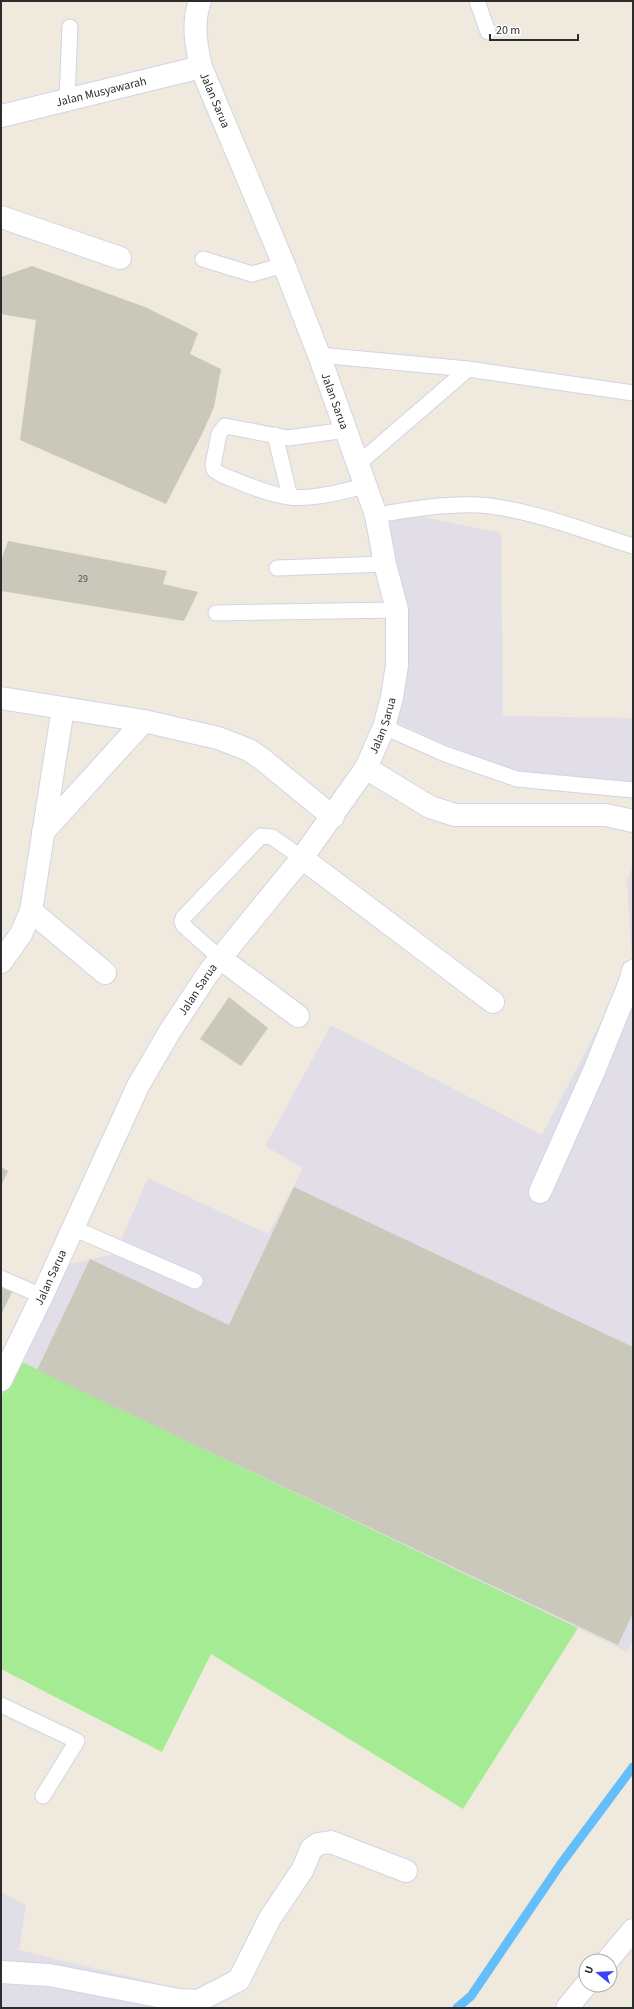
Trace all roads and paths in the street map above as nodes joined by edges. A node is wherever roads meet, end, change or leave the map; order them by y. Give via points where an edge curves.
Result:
1 (200, 1) edge
2 (477, 1) edge
3 (70, 27) dead end
4 (488, 32) dead end
5 (201, 67) junction
6 (68, 99) junction
7 (1, 116) edge
8 (1, 217) edge
9 (120, 258) dead end
10 (203, 259) dead end
11 (284, 265) junction
12 (319, 355) junction
13 (468, 370) junction
14 (633, 393) edge
15 (346, 430) junction
16 (275, 435) junction
17 (358, 464) junction
18 (366, 486) junction
19 (290, 497) junction
20 (376, 515) junction
21 (633, 546) edge
22 (385, 564) junction
23 (277, 568) dead end
24 (398, 610) junction
25 (216, 613) dead end
26 (1, 698) edge
27 (63, 708) junction
28 (144, 721) junction
29 (384, 727) junction
30 (366, 768) junction
31 (633, 790) edge
32 (333, 817) junction
33 (633, 822) edge
34 (43, 832) junction
35 (302, 858) junction
36 (31, 911) junction
37 (220, 958) junction
38 (1, 962) edge
39 (105, 973) dead end
40 (632, 979) edge
41 (493, 1002) dead end
42 (298, 1016) dead end
43 (540, 1192) dead end
44 (73, 1228) junction
45 (1, 1278) edge
46 (194, 1281) dead end
47 (42, 1296) junction
48 (1, 1380) edge
49 (1, 1704) edge
50 (43, 1796) dead end
51 (406, 1871) dead end
52 (633, 1930) edge
53 (614, 1953) edge
54 (1, 1972) edge
55 (579, 1993) edge
56 (567, 2008) edge

1 - 5 street, Jalan Sarua via 195,24
2 - 4 lane
3 - 6 lane
5 - 6 street, Jalan Musyawarah
5 - 11 street, Jalan Sarua
6 - 7 street, Jalan Musyawarah
8 - 9 street
10 - 11 lane via 252,274
11 - 12 street, Jalan Sarua
12 - 13 lane
12 - 15 street, Jalan Sarua
13 - 14 lane
13 - 17 lane
15 - 16 lane via 293,437
15 - 17 street, Jalan Sarua
16 - 19 lane
16 - 19 lane via 225,426 219,434 214,470 222,476
17 - 18 street, Jalan Sarua
18 - 19 lane via 304,497
18 - 20 street, Jalan Sarua
20 - 21 lane via 449,504 480,505 524,513
20 - 22 street, Jalan Sarua
22 - 23 lane
22 - 24 street, Jalan Sarua
24 - 25 lane
24 - 29 street, Jalan Sarua via 397,665
26 - 27 street
27 - 28 street
27 - 34 street
28 - 32 street via 218,738 249,750
28 - 34 street
29 - 30 street, Jalan Sarua
29 - 31 lane via 445,754 517,779
30 - 32 street, Jalan Sarua
30 - 33 street via 430,807 455,815 606,815
32 - 35 street, Jalan Sarua
34 - 36 street
35 - 37 street, Jalan Sarua
35 - 37 lane via 272,837 261,836 183,918 184,926
35 - 41 street
36 - 38 street via 21,934
36 - 39 street
37 - 42 street
37 - 44 street, Jalan Sarua via 170,1031 138,1086
40 - 43 street
44 - 46 lane
44 - 47 street, Jalan Sarua
45 - 47 lane
47 - 48 street, Jalan Sarua
49 - 50 lane via 77,1741
51 - 54 street via 332,1842 318,1844 311,1849 303,1869 270,1918 239,1980 198,2001 179,2000 49,1975
52 - 53 street
55 - 56 street

